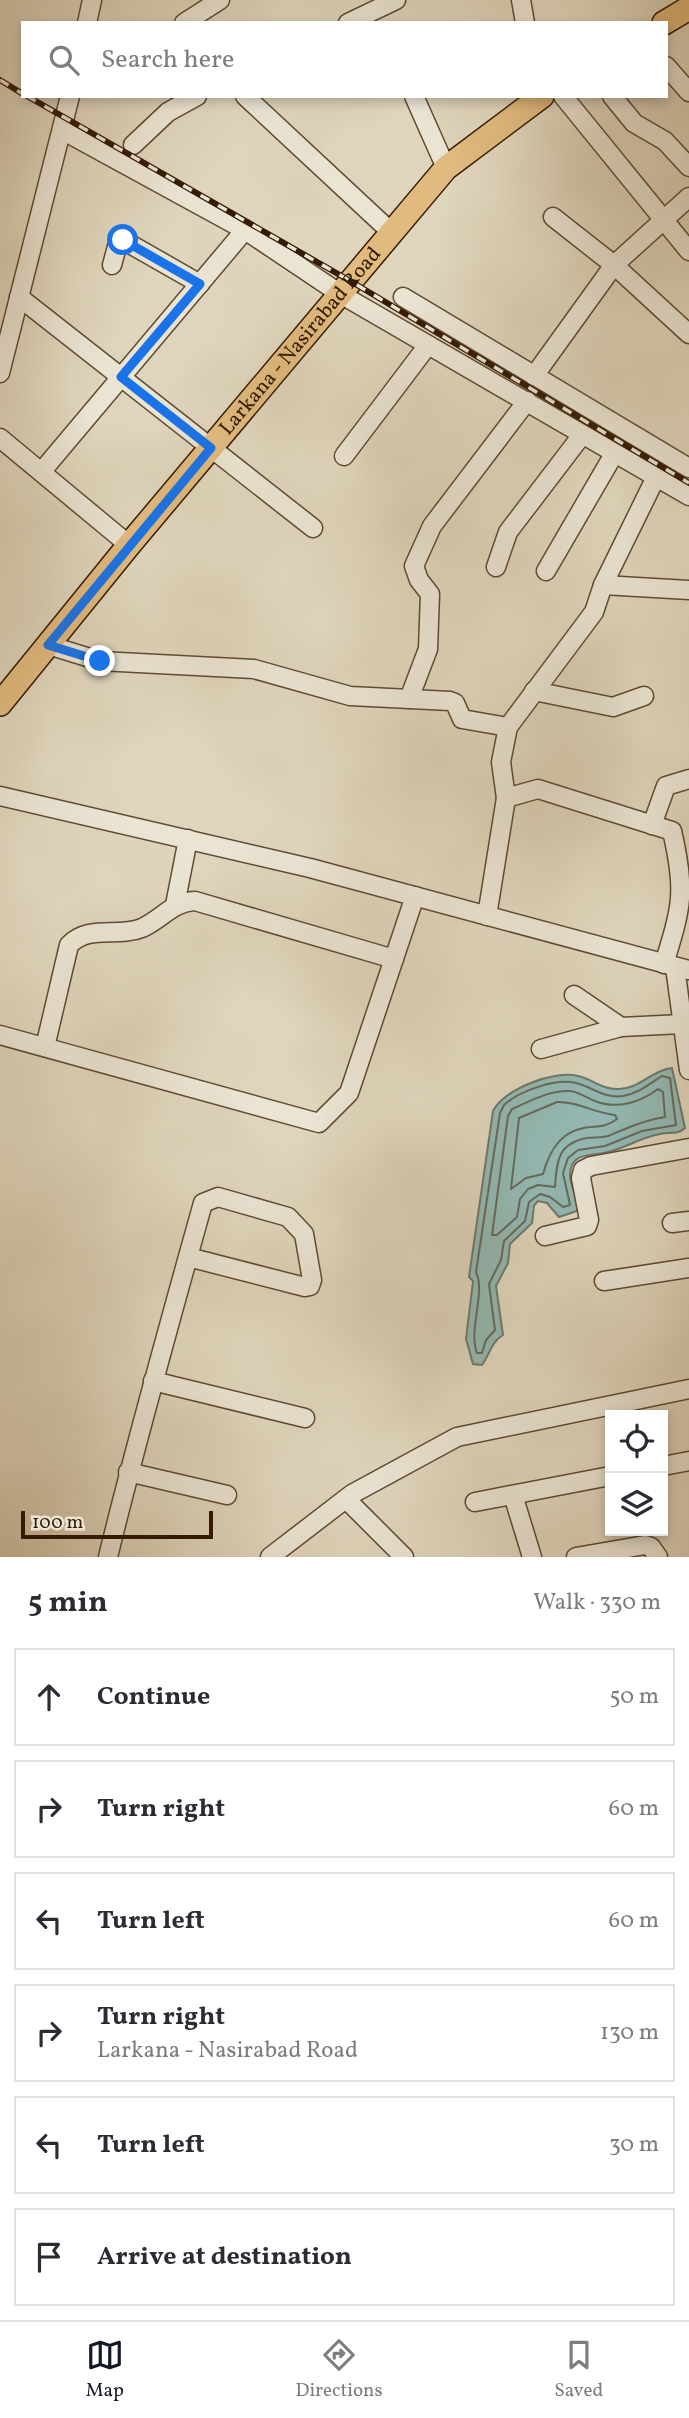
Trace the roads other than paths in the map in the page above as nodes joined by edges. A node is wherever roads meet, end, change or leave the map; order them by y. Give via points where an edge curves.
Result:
1 (92, 0) edge
2 (220, 0) edge
3 (396, 0) edge
4 (521, 0) edge
5 (688, 11) edge
6 (380, 16) edge
7 (87, 21) edge
8 (187, 21) edge
9 (357, 21) edge
10 (525, 21) edge
11 (668, 21) edge
12 (668, 68) edge
13 (689, 92) edge
14 (70, 98) edge
15 (193, 98) edge
16 (247, 98) edge
17 (415, 98) edge
18 (538, 98) edge
19 (566, 98) edge
20 (614, 98) edge
21 (62, 130) junction
22 (133, 145) dead end
23 (689, 167) edge
24 (446, 168) junction
25 (689, 197) edge
26 (553, 217) dead end
27 (663, 221) junction
28 (245, 230) junction
29 (391, 232) junction
30 (689, 251) edge
31 (112, 265) dead end
32 (614, 265) junction
33 (200, 284) junction
34 (342, 295) junction
35 (19, 297) junction
36 (402, 297) dead end
37 (7, 315) edge
38 (689, 334) edge
39 (428, 345) junction
40 (0, 373) edge
41 (534, 376) junction
42 (121, 377) junction
43 (527, 401) junction
44 (582, 435) junction
45 (0, 438) edge
46 (211, 448) junction
47 (614, 454) junction
48 (344, 456) dead end
49 (689, 468) edge
50 (41, 471) junction
51 (656, 477) junction
52 (689, 496) edge
53 (313, 528) dead end
54 (129, 545) junction
55 (495, 567) dead end
56 (546, 571) dead end
57 (603, 585) junction
58 (689, 590) edge
59 (48, 645) junction
60 (534, 691) junction
61 (644, 696) dead end
62 (409, 699) junction
63 (0, 704) edge
64 (508, 727) junction
65 (689, 779) edge
66 (0, 796) edge
67 (506, 798) junction
68 (652, 825) junction
69 (188, 839) junction
70 (415, 896) junction
71 (174, 905) junction
72 (487, 916) junction
73 (394, 959) junction
74 (676, 967) edge
75 (574, 995) dead end
76 (682, 1024) junction
77 (621, 1027) junction
78 (0, 1035) edge
79 (45, 1047) junction
80 (541, 1049) dead end
81 (689, 1070) edge
82 (689, 1148) edge
83 (545, 1236) dead end
84 (188, 1258) junction
85 (689, 1268) edge
86 (604, 1281) dead end
87 (153, 1381) junction
88 (689, 1389) edge
89 (635, 1408) edge
90 (305, 1418) dead end
91 (689, 1461) edge
92 (668, 1465) edge
93 (128, 1472) junction
94 (605, 1477) edge
95 (227, 1495) dead end
96 (513, 1495) junction
97 (346, 1499) junction
98 (475, 1502) dead end
99 (108, 1557) edge
100 (270, 1557) edge
101 (404, 1557) edge
102 (532, 1557) edge
103 (576, 1557) edge
104 (658, 1557) edge

1 - 7 street
2 - 8 street
3 - 6 street
4 - 10 street
5 - 11 main road
6 - 9 street
12 - 13 street
14 - 21 street
15 - 22 street via 168,112
16 - 29 street
17 - 24 street
18 - 24 main road, Larkana - Nasirabad Road
19 - 27 street
20 - 23 street via 634,123 665,141
21 - 28 street
21 - 35 street
24 - 29 main road, Larkana - Nasirabad Road
25 - 27 street
26 - 32 street
27 - 30 street
27 - 32 street
28 - 33 street
28 - 34 street
29 - 34 main road, Larkana - Nasirabad Road
31 - 33 street via 123,240
32 - 38 street
32 - 41 street
33 - 42 street
34 - 39 street
34 - 46 main road, Larkana - Nasirabad Road
35 - 37 street
35 - 42 street
36 - 41 street
37 - 40 street
39 - 43 street
39 - 48 street
41 - 49 street
42 - 46 street
42 - 50 street
43 - 44 street
43 - 62 street via 432,526 414,566 430,594 428,649
44 - 47 street
44 - 55 street via 508,532
45 - 50 street
46 - 53 street
46 - 54 main road, Larkana - Nasirabad Road
47 - 51 street
47 - 56 street
50 - 54 street
51 - 52 street
51 - 57 street
54 - 59 main road, Larkana - Nasirabad Road
57 - 58 street
57 - 60 street via 594,612
59 - 62 street via 100,661 254,669 350,696
59 - 63 main road, Larkana - Nasirabad Road
60 - 61 street via 612,707
60 - 64 street
62 - 64 street via 450,701 456,703 461,719
64 - 67 street via 501,762
65 - 68 street via 666,786
66 - 69 street
67 - 68 street via 538,789
67 - 72 street
68 - 74 street via 672,831 682,873
69 - 70 street
69 - 71 street
70 - 72 street
70 - 73 street
71 - 73 street via 195,901
71 - 79 street via 142,928 89,933 69,945
72 - 74 street
73 - 79 street via 349,1093 319,1123
74 - 76 street
75 - 77 street
76 - 77 street
76 - 81 street
77 - 80 street
78 - 79 street
82 - 83 street via 583,1170 587,1226
84 - 84 street via 203,1203 218,1197 288,1217 304,1234 312,1280 305,1287
84 - 87 street
85 - 86 street
87 - 90 street
87 - 93 street
88 - 89 street
89 - 97 street via 457,1437
91 - 92 street
93 - 95 street
93 - 99 street
94 - 96 street
96 - 98 street
96 - 102 street
97 - 100 street
97 - 101 street
103 - 104 street via 645,1545

